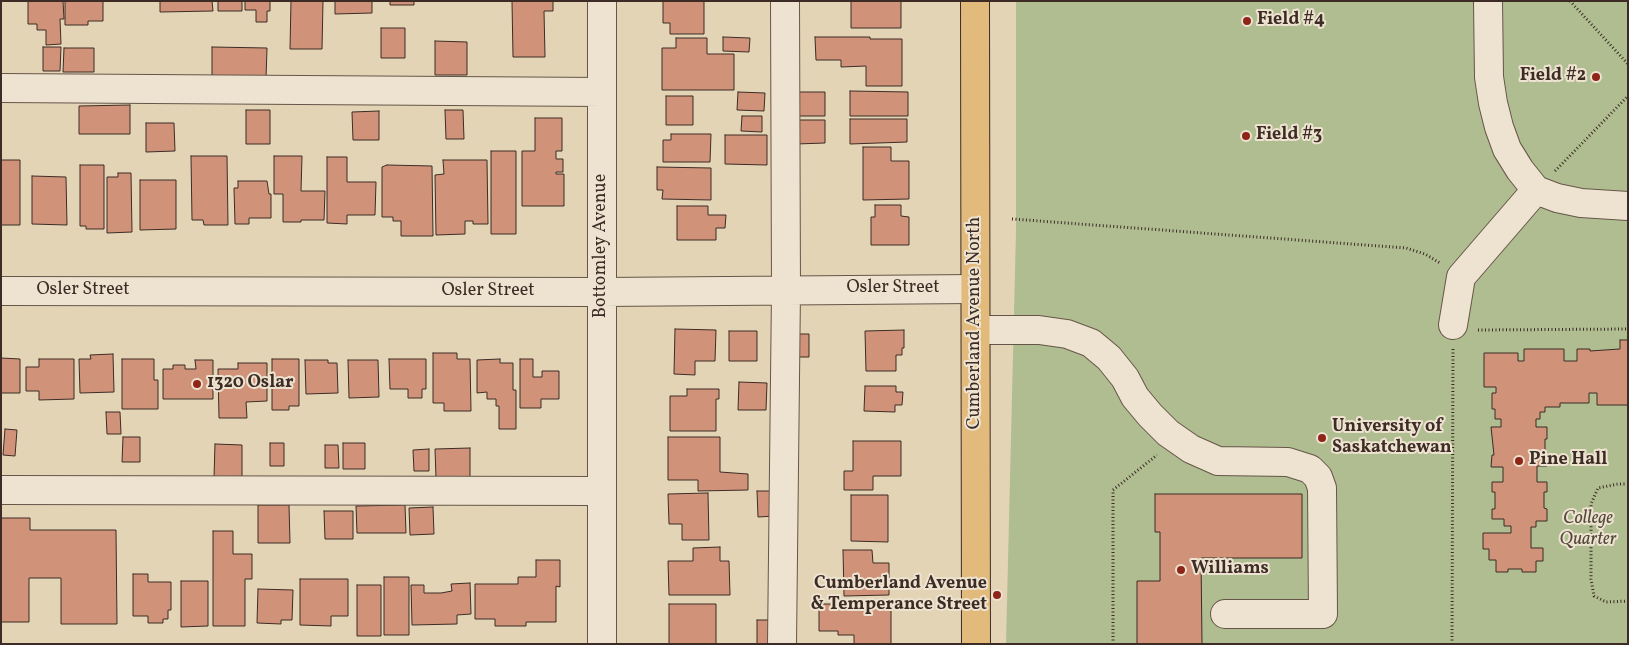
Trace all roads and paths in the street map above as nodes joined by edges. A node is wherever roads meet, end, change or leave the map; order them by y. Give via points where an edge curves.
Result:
1 (602, 1) edge
2 (785, 1) edge
3 (975, 1) edge
4 (1488, 1) edge
5 (1570, 1) edge
6 (1628, 64) edge
7 (1, 88) edge
8 (602, 92) junction
9 (1628, 96) edge
10 (1536, 190) junction
11 (1628, 206) edge
12 (1012, 219) dead end
13 (1461, 277) junction
14 (975, 289) junction
15 (786, 290) junction
16 (1, 291) edge
17 (602, 292) junction
18 (1453, 328) junction
19 (1628, 329) edge
20 (976, 330) junction
21 (1191, 449) junction
22 (1628, 484) edge
23 (1, 490) edge
24 (602, 491) junction
25 (1628, 601) edge
26 (1225, 614) dead end
27 (602, 644) edge
28 (782, 644) edge
29 (976, 644) edge
30 (1113, 644) edge
31 (1452, 644) edge

1 - 8 street, Bottomley Avenue
2 - 15 street
3 - 14 main road, Cumberland Avenue North
4 - 10 street via 1492,103 1507,149
5 - 6 path
7 - 8 street
8 - 17 street, Bottomley Avenue
9 - 10 path
10 - 11 street via 1581,203
10 - 13 street
12 - 13 path via 1406,248 1425,254
13 - 18 street
14 - 15 street, Osler Street
14 - 20 main road, Cumberland Avenue North
15 - 17 street, Osler Street
15 - 28 street
16 - 17 street, Osler Street
17 - 24 street, Bottomley Avenue
18 - 19 path
18 - 31 path
20 - 21 street via 1039,330 1068,334 1091,344 1109,358 1150,416
20 - 29 main road, Cumberland Avenue North
21 - 26 street via 1218,461 1300,464 1318,477 1322,488 1323,614
21 - 30 path via 1170,448 1158,454 1112,490
22 - 25 path via 1598,488 1591,504 1591,579 1594,596 1606,602
23 - 24 street
24 - 27 street, Bottomley Avenue

